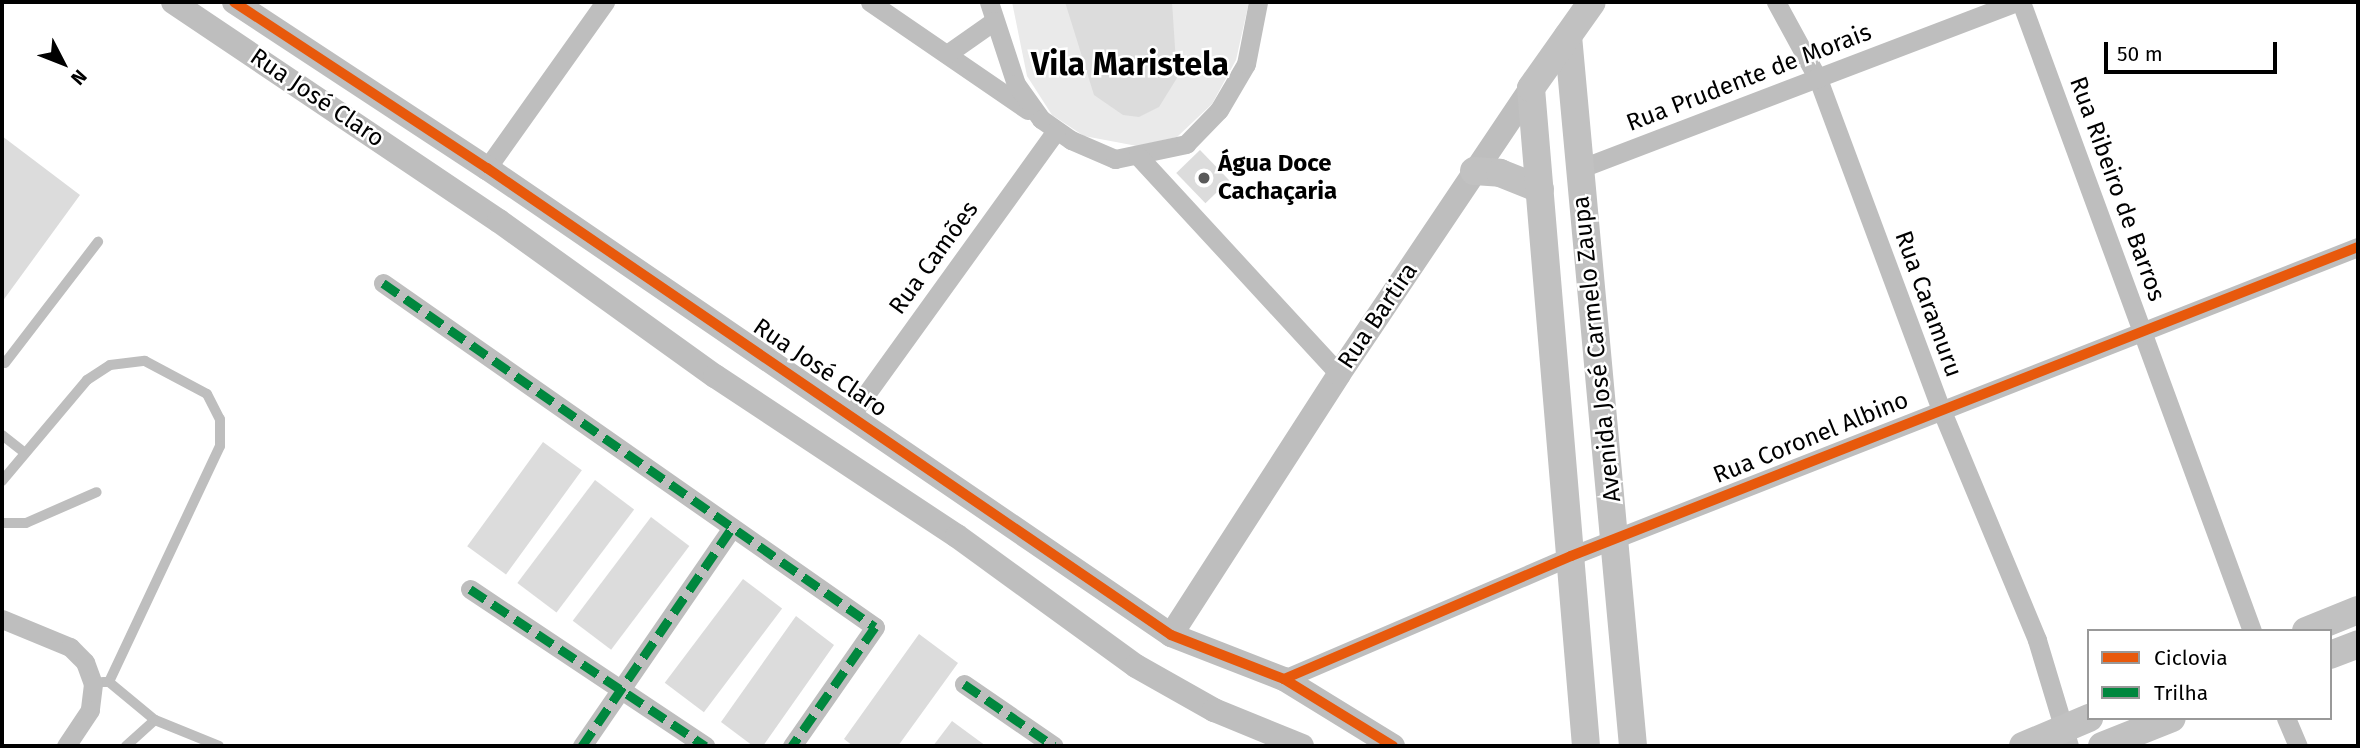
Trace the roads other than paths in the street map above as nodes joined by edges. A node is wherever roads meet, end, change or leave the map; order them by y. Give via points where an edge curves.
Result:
1 (173, 2) edge
2 (234, 2) edge
3 (605, 2) edge
4 (870, 2) edge
5 (1258, 2) edge
6 (1592, 2) edge
7 (1776, 2) edge
8 (2015, 2) edge
9 (2021, 2) edge
10 (992, 11) edge
11 (1568, 36) junction
12 (947, 54) junction
13 (1818, 79) junction
14 (1531, 88) junction
15 (1049, 125) junction
16 (1138, 156) junction
17 (487, 168) junction
18 (1579, 169) junction
19 (1474, 171) junction
20 (1540, 189) junction
21 (97, 242) dead end
22 (2358, 247) edge
23 (383, 283) dead end
24 (2143, 329) junction
25 (2, 360) edge
26 (1339, 374) junction
27 (1941, 409) junction
28 (851, 415) junction
29 (2, 435) edge
30 (25, 453) junction
31 (2, 481) edge
32 (97, 492) dead end
33 (2, 523) edge
34 (732, 528) junction
35 (1615, 539) junction
36 (1571, 556) junction
37 (470, 589) dead end
38 (2358, 610) edge
39 (2, 619) edge
40 (2251, 629) edge
41 (2311, 629) edge
42 (1171, 635) junction
43 (2358, 644) edge
44 (2332, 654) edge
45 (1284, 679) junction
46 (101, 683) junction
47 (964, 684) dead end
48 (622, 689) junction
49 (155, 720) junction
50 (2167, 720) edge
51 (2287, 720) edge
52 (2074, 731) edge
53 (66, 746) edge
54 (125, 746) edge
55 (219, 746) edge
56 (582, 746) edge
57 (705, 746) edge
58 (793, 746) edge
59 (1054, 746) edge
60 (1302, 746) edge
61 (1394, 746) edge
62 (1586, 746) edge
63 (1633, 746) edge
64 (2023, 746) edge
65 (2102, 746) edge
66 (2298, 746) edge

1 - 60 street, Rua José Claro via 499,221 715,376 957,536 1136,666 1214,710
2 - 17 street, Rua José Claro
3 - 17 street
4 - 12 street
5 - 16 street via 1246,64 1219,110 1186,144
6 - 11 main road, Rua Bartira
7 - 13 street, Rua Caramuru
8 - 13 street, Rua Prudente de Morais
9 - 24 street, Rua Ribeiro de Barros
10 - 12 street
10 - 15 street via 1016,84
11 - 14 main road, Rua Bartira
11 - 18 main road, Avenida José Carmelo Zaupa
12 - 15 street
13 - 18 street, Rua Prudente de Morais
13 - 27 street, Rua Caramuru
14 - 19 street, Rua Bartira
14 - 20 main road, Avenida José Carmelo Zaupa
15 - 16 street via 1115,159
15 - 28 street, Rua Camões
16 - 26 street
17 - 28 street, Rua José Claro
18 - 35 main road, Avenida José Carmelo Zaupa
19 - 20 main road via 1500,173
19 - 26 street, Rua Bartira
20 - 36 main road, Avenida José Carmelo Zaupa
21 - 25 lane via 5,363
22 - 24 street, Rua Coronel Albino
23 - 34 street
24 - 27 street, Rua Coronel Albino
24 - 40 street, Rua Ribeiro de Barros
26 - 42 street, Rua Bartira
27 - 35 street, Rua Coronel Albino
27 - 52 street, Rua Caramuru
28 - 42 street, Rua José Claro
29 - 30 lane
30 - 31 lane
30 - 46 lane via 87,380 110,365 145,361 207,394 220,419 219,446
32 - 33 lane via 26,523
34 - 48 street
34 - 58 street via 876,627
35 - 36 street, Rua Coronel Albino
35 - 63 main road, Avenida José Carmelo Zaupa
36 - 45 street, Rua Coronel Albino
36 - 62 main road, Avenida José Carmelo Zaupa
37 - 48 street
38 - 41 main road
39 - 46 street via 69,647
42 - 45 street, Rua José Claro
43 - 44 main road
45 - 61 street, Rua José Claro
46 - 49 lane
46 - 53 street
47 - 59 street
48 - 56 street
48 - 57 street
49 - 54 lane
49 - 55 lane
50 - 65 main road
51 - 66 street
52 - 64 main road

